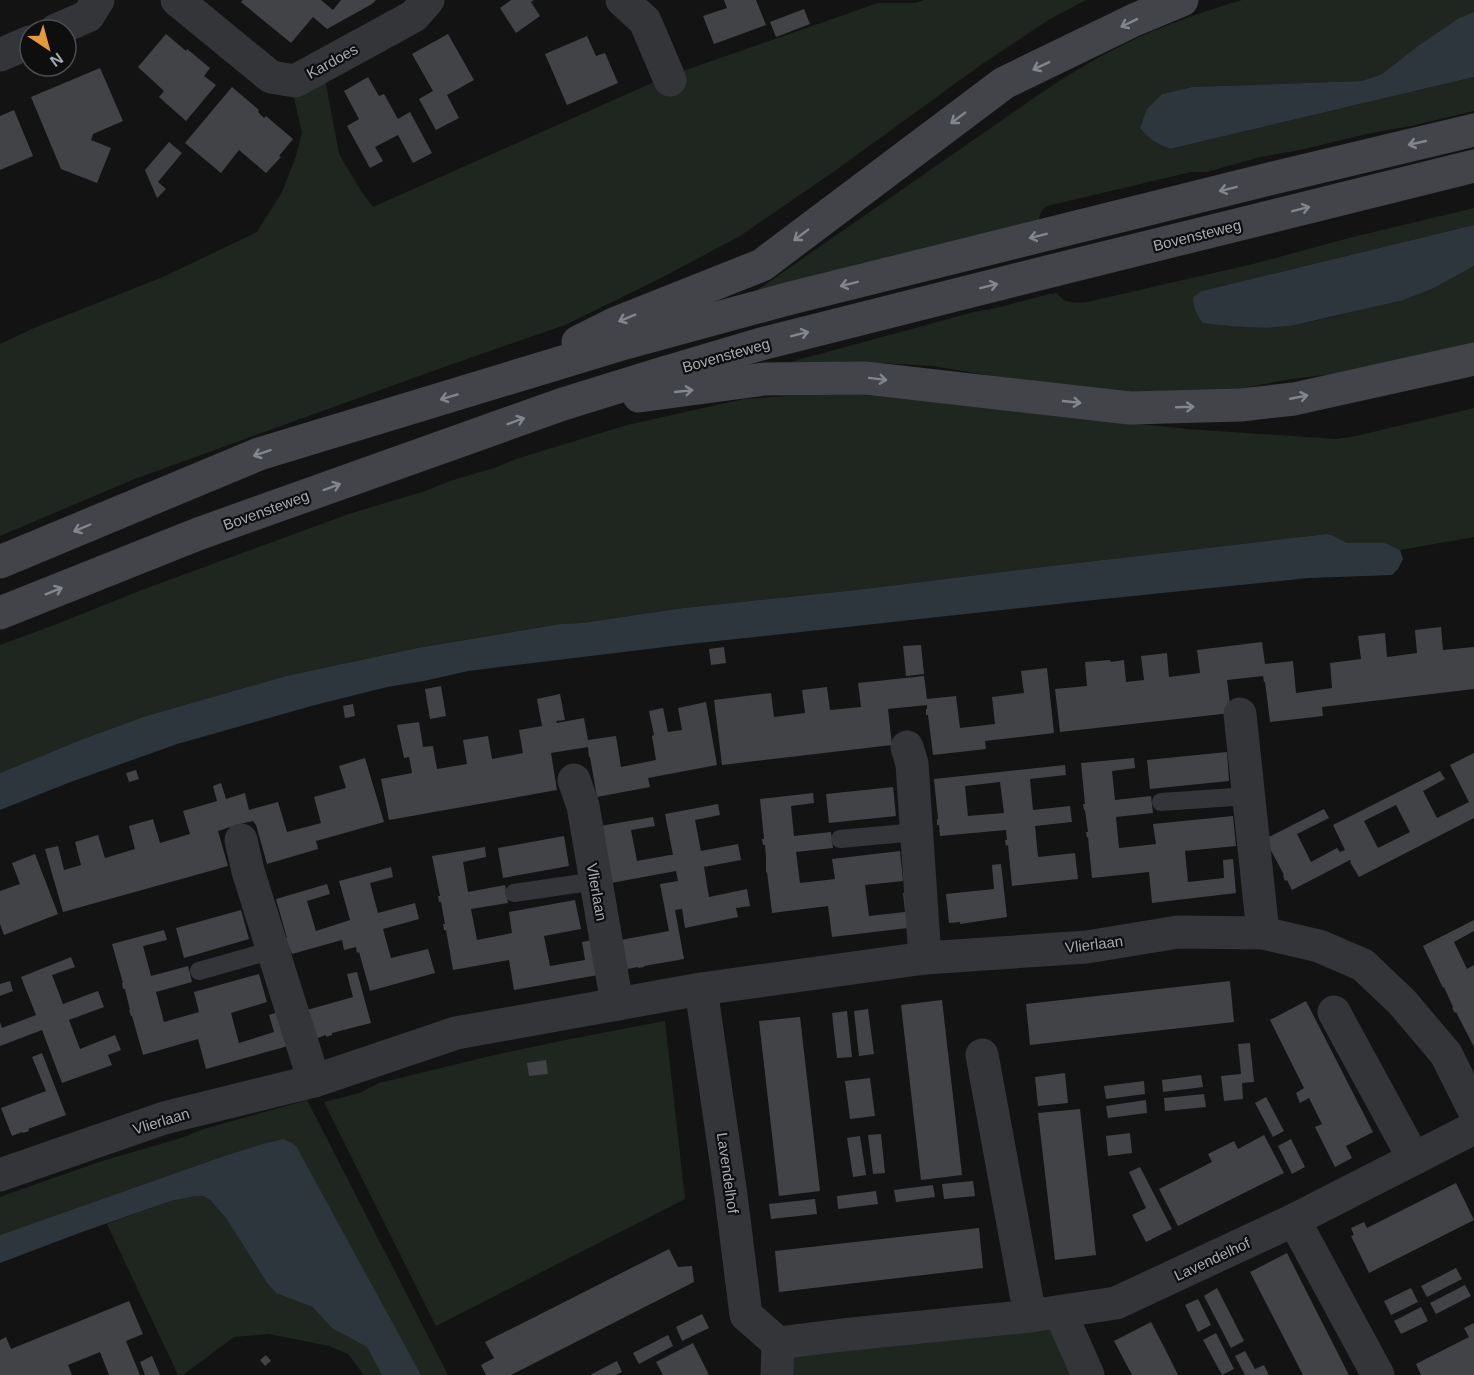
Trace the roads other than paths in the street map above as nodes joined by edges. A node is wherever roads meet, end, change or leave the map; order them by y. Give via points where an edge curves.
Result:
1 (98, 0) edge
2 (177, 0) edge
3 (428, 0) edge
4 (622, 0) edge
5 (1182, 0) edge
6 (78, 20) edge
7 (18, 47) edge
8 (0, 55) edge
9 (670, 80) dead end
10 (1474, 130) edge
11 (1474, 166) edge
12 (1474, 359) edge
13 (505, 380) junction
14 (563, 404) junction
15 (0, 562) edge
16 (0, 613) edge
17 (1240, 714) dead end
18 (907, 747) dead end
19 (574, 780) dead end
20 (1248, 796) junction
21 (1161, 802) dead end
22 (916, 832) junction
23 (840, 839) dead end
24 (241, 840) dead end
25 (596, 881) junction
26 (514, 893) dead end
27 (1263, 933) junction
28 (273, 950) junction
29 (926, 958) junction
30 (199, 971) dead end
31 (702, 989) junction
32 (617, 1004) junction
33 (1334, 1012) dead end
34 (982, 1055) dead end
35 (314, 1081) junction
36 (1474, 1110) edge
37 (1474, 1128) edge
38 (1414, 1159) junction
39 (4, 1165) edge
40 (1293, 1220) junction
41 (1045, 1314) junction
42 (778, 1343) junction
43 (777, 1375) edge
44 (1088, 1375) edge
45 (1378, 1375) edge

1 - 6 street via 88,16
2 - 3 street, Kardoes via 271,77 296,81 414,16
4 - 9 street via 645,21
5 -> 13 main road via 1004,83 762,265 616,323
7 - 8 street
10 -> 13 main road via 788,299
14 -> 11 main road, Bovensteweg via 761,344
14 -> 12 main road via 764,379 865,378 1130,408 1241,405 1294,399
13 -> 15 main road via 259,454
16 -> 14 main road, Bovensteweg via 198,534
17 - 20 street
18 - 22 street via 912,764
19 - 25 street, Vlierlaan
20 - 21 lane
20 - 27 street
22 - 23 lane
22 - 29 street
24 - 28 street
25 - 26 lane
25 - 32 street, Vlierlaan
27 - 29 street, Vlierlaan via 1178,932 1087,946
27 - 36 street, Vlierlaan via 1318,946 1363,965 1402,1002 1446,1054
28 - 30 lane
28 - 35 street
29 - 31 street, Vlierlaan
31 - 32 street, Vlierlaan
31 - 42 street, Lavendelhof via 746,1315
32 - 35 street, Vlierlaan via 456,1033
33 - 38 street
34 - 41 street
35 - 39 street, Vlierlaan via 164,1118
37 - 38 street, Lavendelhof
38 - 40 street, Lavendelhof
40 - 41 street, Lavendelhof via 1116,1303
40 - 45 street
41 - 42 street, Lavendelhof
41 - 44 street
42 - 43 street

